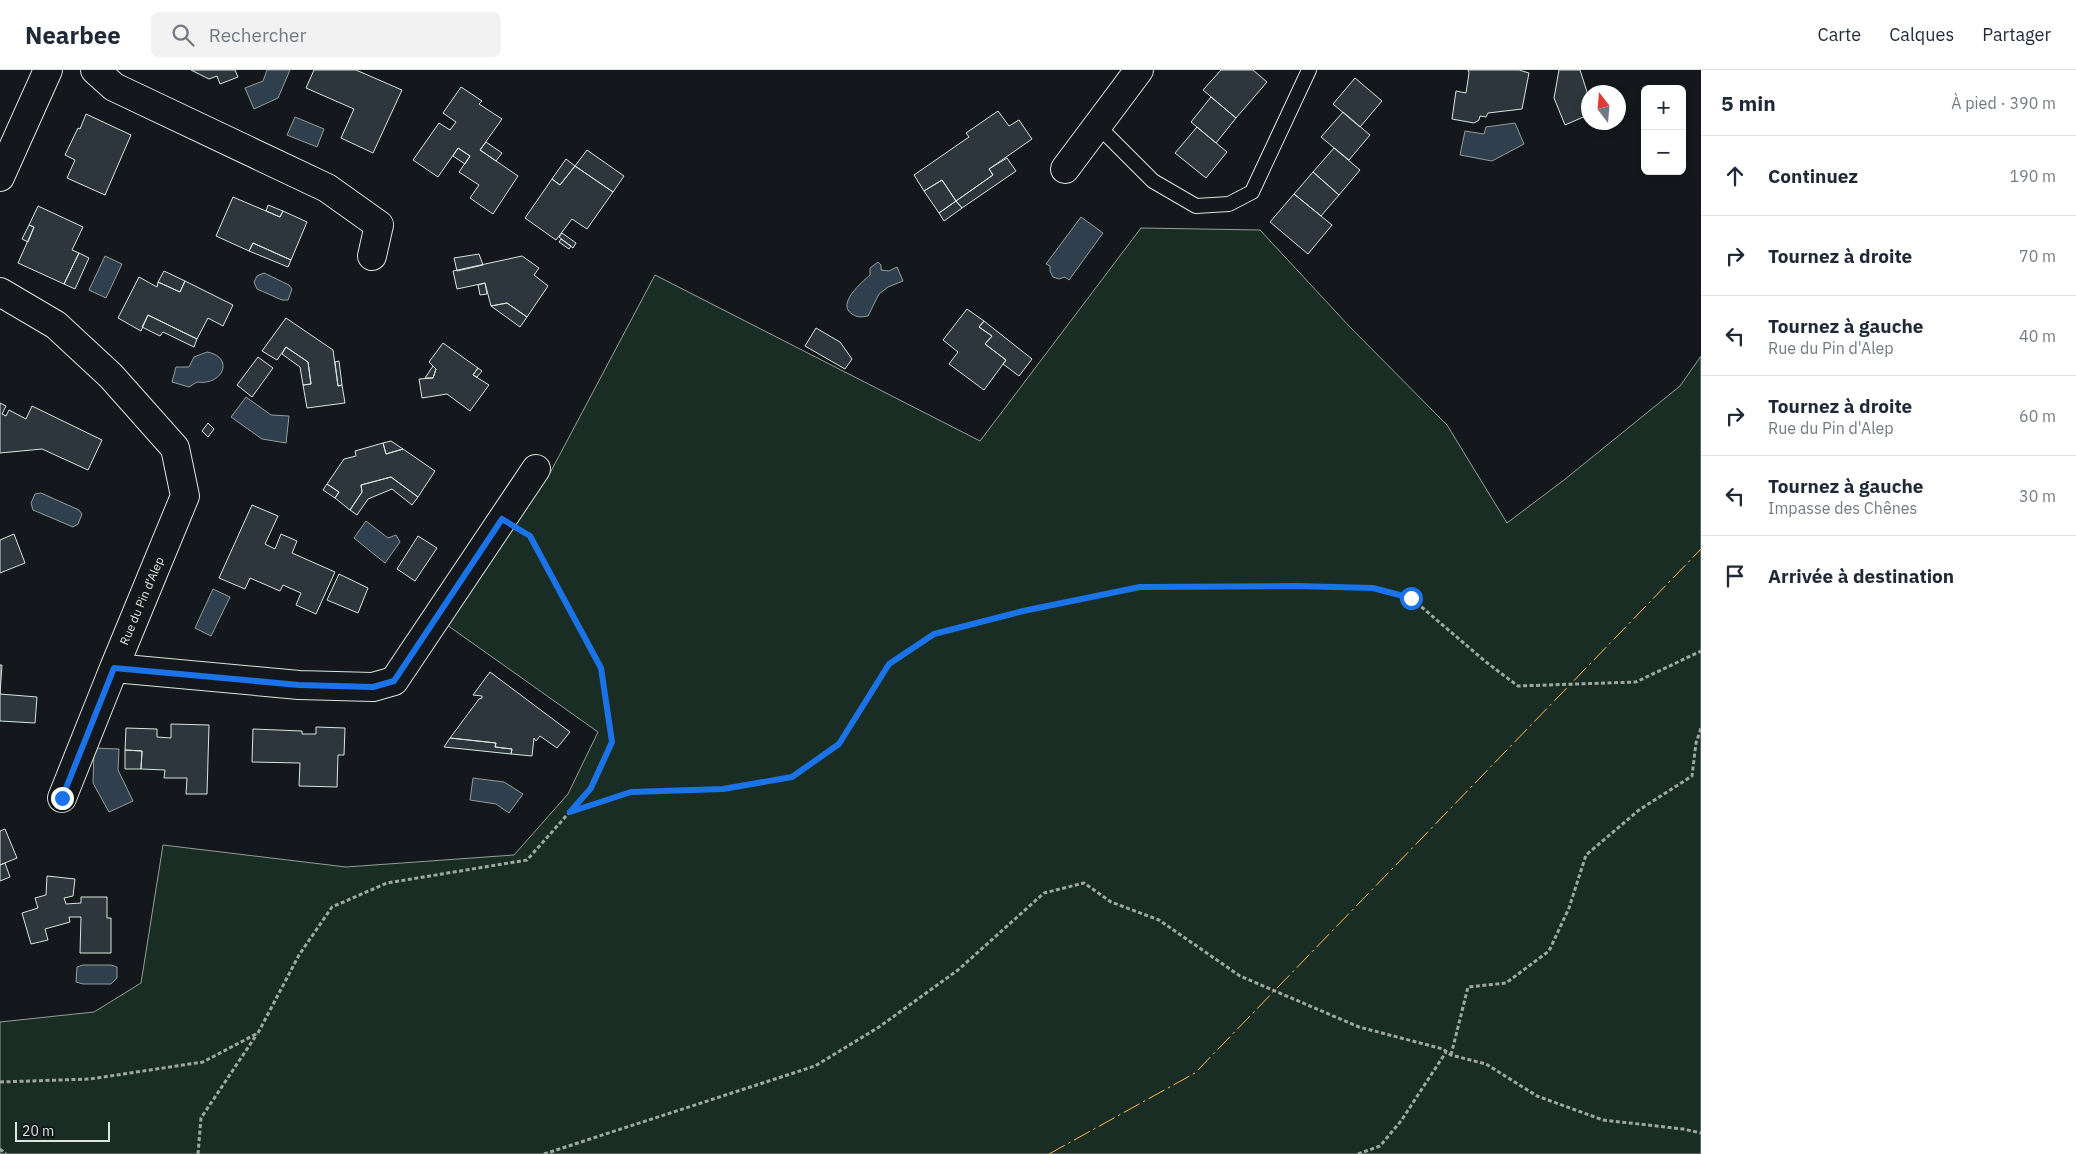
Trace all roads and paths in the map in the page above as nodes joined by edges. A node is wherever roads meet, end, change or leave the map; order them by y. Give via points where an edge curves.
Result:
1 (48, 70) edge
2 (95, 70) edge
3 (1139, 70) edge
4 (1309, 70) edge
5 (1098, 126) junction
6 (1065, 169) dead end
7 (0, 177) edge
8 (372, 256) dead end
9 (0, 292) edge
10 (536, 469) dead end
11 (502, 519) junction
12 (1701, 651) edge
13 (114, 668) junction
14 (1701, 728) edge
15 (62, 798) dead end
16 (570, 812) junction
17 (258, 1033) junction
18 (1446, 1052) junction
19 (1451, 1055) junction
20 (0, 1082) edge
21 (1701, 1133) edge
22 (0, 1149) edge
23 (6, 1154) edge
24 (198, 1154) edge
25 (544, 1154) edge
26 (1358, 1154) edge

1 - 7 street
2 - 8 street via 114,87 327,188 379,225
3 - 5 street
4 - 5 lane via 1252,192 1229,204 1196,206 1153,181
5 - 6 street
9 - 13 street, Rue du Pin d'Alep via 56,325 111,376 175,448 185,496
10 - 11 street
11 - 13 street via 394,681 373,687 299,685
11 - 16 path via 530,536 601,668 612,742 591,788
12 - 16 path via 1636,682 1518,686 1411,598 1373,588 1140,587 1023,611 934,634 889,664 839,744 792,777 723,789 631,792
13 - 15 street, Rue du Pin d'Alep
14 - 19 path via 1692,776 1639,810 1586,855 1569,908 1549,951 1506,983 1468,987
16 - 17 path via 527,860 386,883 332,907 299,954
17 - 20 path via 203,1062 90,1079
17 - 24 path via 201,1118
18 - 19 path
18 - 25 path via 1358,1027 1240,976 1160,920 1111,902 1084,883 1044,893 958,970 879,1028 815,1066
18 - 26 path via 1401,1121 1380,1146
19 - 21 path via 1486,1064 1537,1096 1603,1120
22 - 23 path

